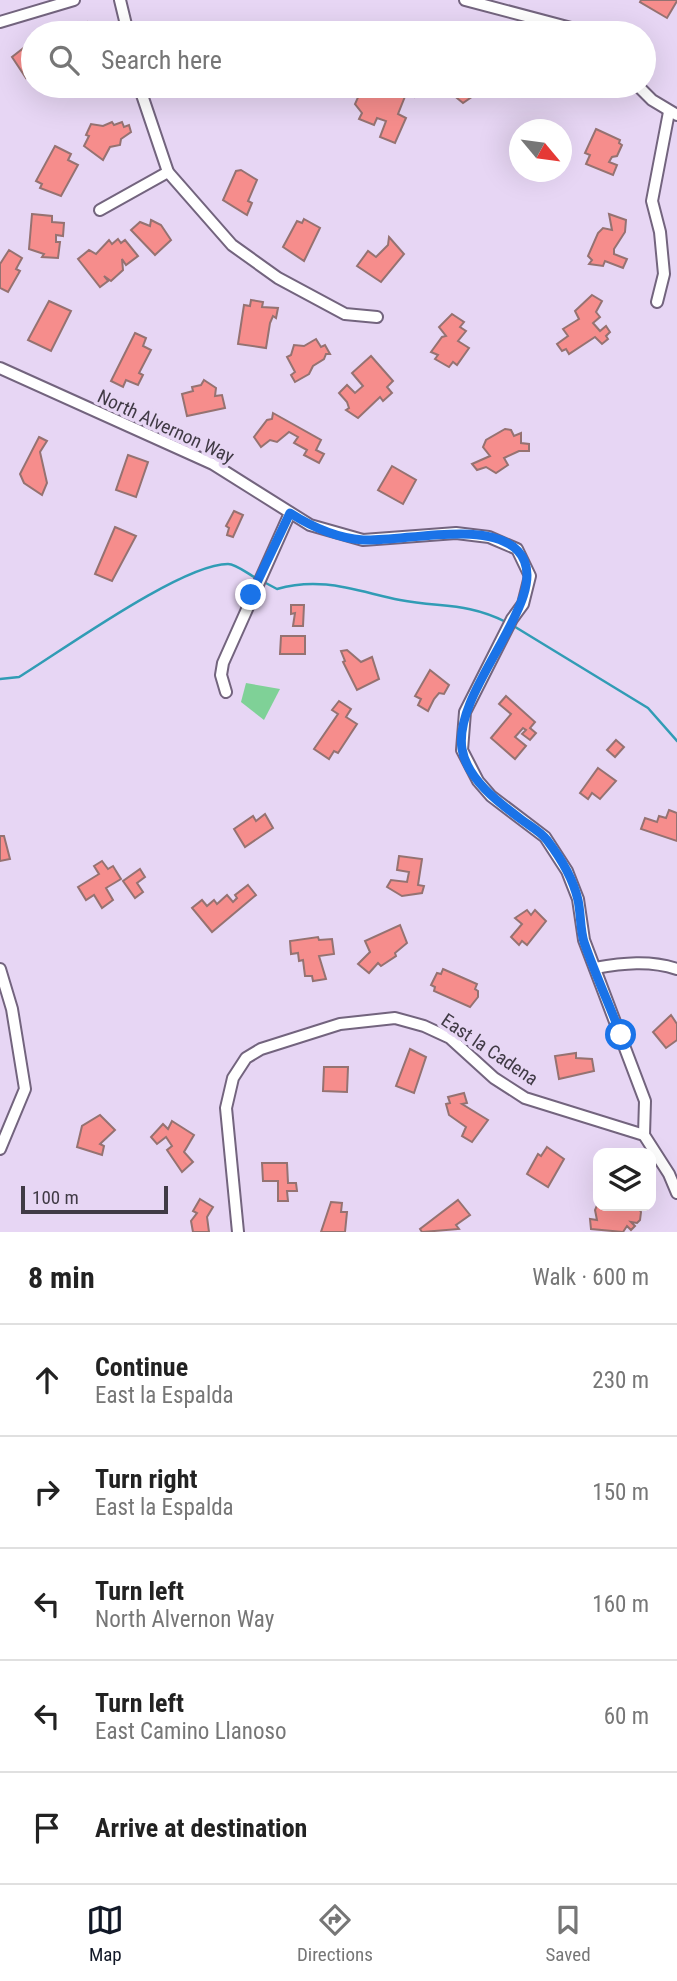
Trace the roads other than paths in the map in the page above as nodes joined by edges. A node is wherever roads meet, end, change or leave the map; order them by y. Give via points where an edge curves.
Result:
1 (74, 0) edge
2 (120, 0) edge
3 (466, 0) edge
4 (125, 21) edge
5 (545, 21) edge
6 (0, 22) edge
7 (143, 98) edge
8 (654, 98) edge
9 (673, 113) edge
10 (168, 172) junction
11 (100, 209) dead end
12 (657, 302) dead end
13 (377, 317) dead end
14 (0, 368) edge
15 (290, 513) junction
16 (226, 692) dead end
17 (595, 968) junction
18 (0, 969) edge
19 (677, 970) edge
20 (644, 1135) junction
21 (0, 1149) edge
22 (677, 1194) edge
23 (238, 1232) edge

1 - 6 street
2 - 4 street
3 - 5 street
7 - 10 street
8 - 9 street
9 - 12 street via 652,201 664,274
10 - 11 street
10 - 13 street via 232,245 278,278 345,314
14 - 15 street, North Alvernon Way via 213,464
15 - 16 street via 223,663
15 - 17 street, North Alvernon Way via 329,533 363,540 456,533 489,537 517,549 530,576 523,604 465,712 462,750 491,796 545,837 568,871 578,899 583,940
17 - 19 street via 625,962
17 - 20 street via 645,1101
18 - 21 street via 12,1009 25,1090
20 - 22 street
20 - 23 street, East la Cadena via 525,1098 494,1078 450,1038 424,1026 395,1018 340,1024 261,1049 246,1058 233,1078 226,1108

